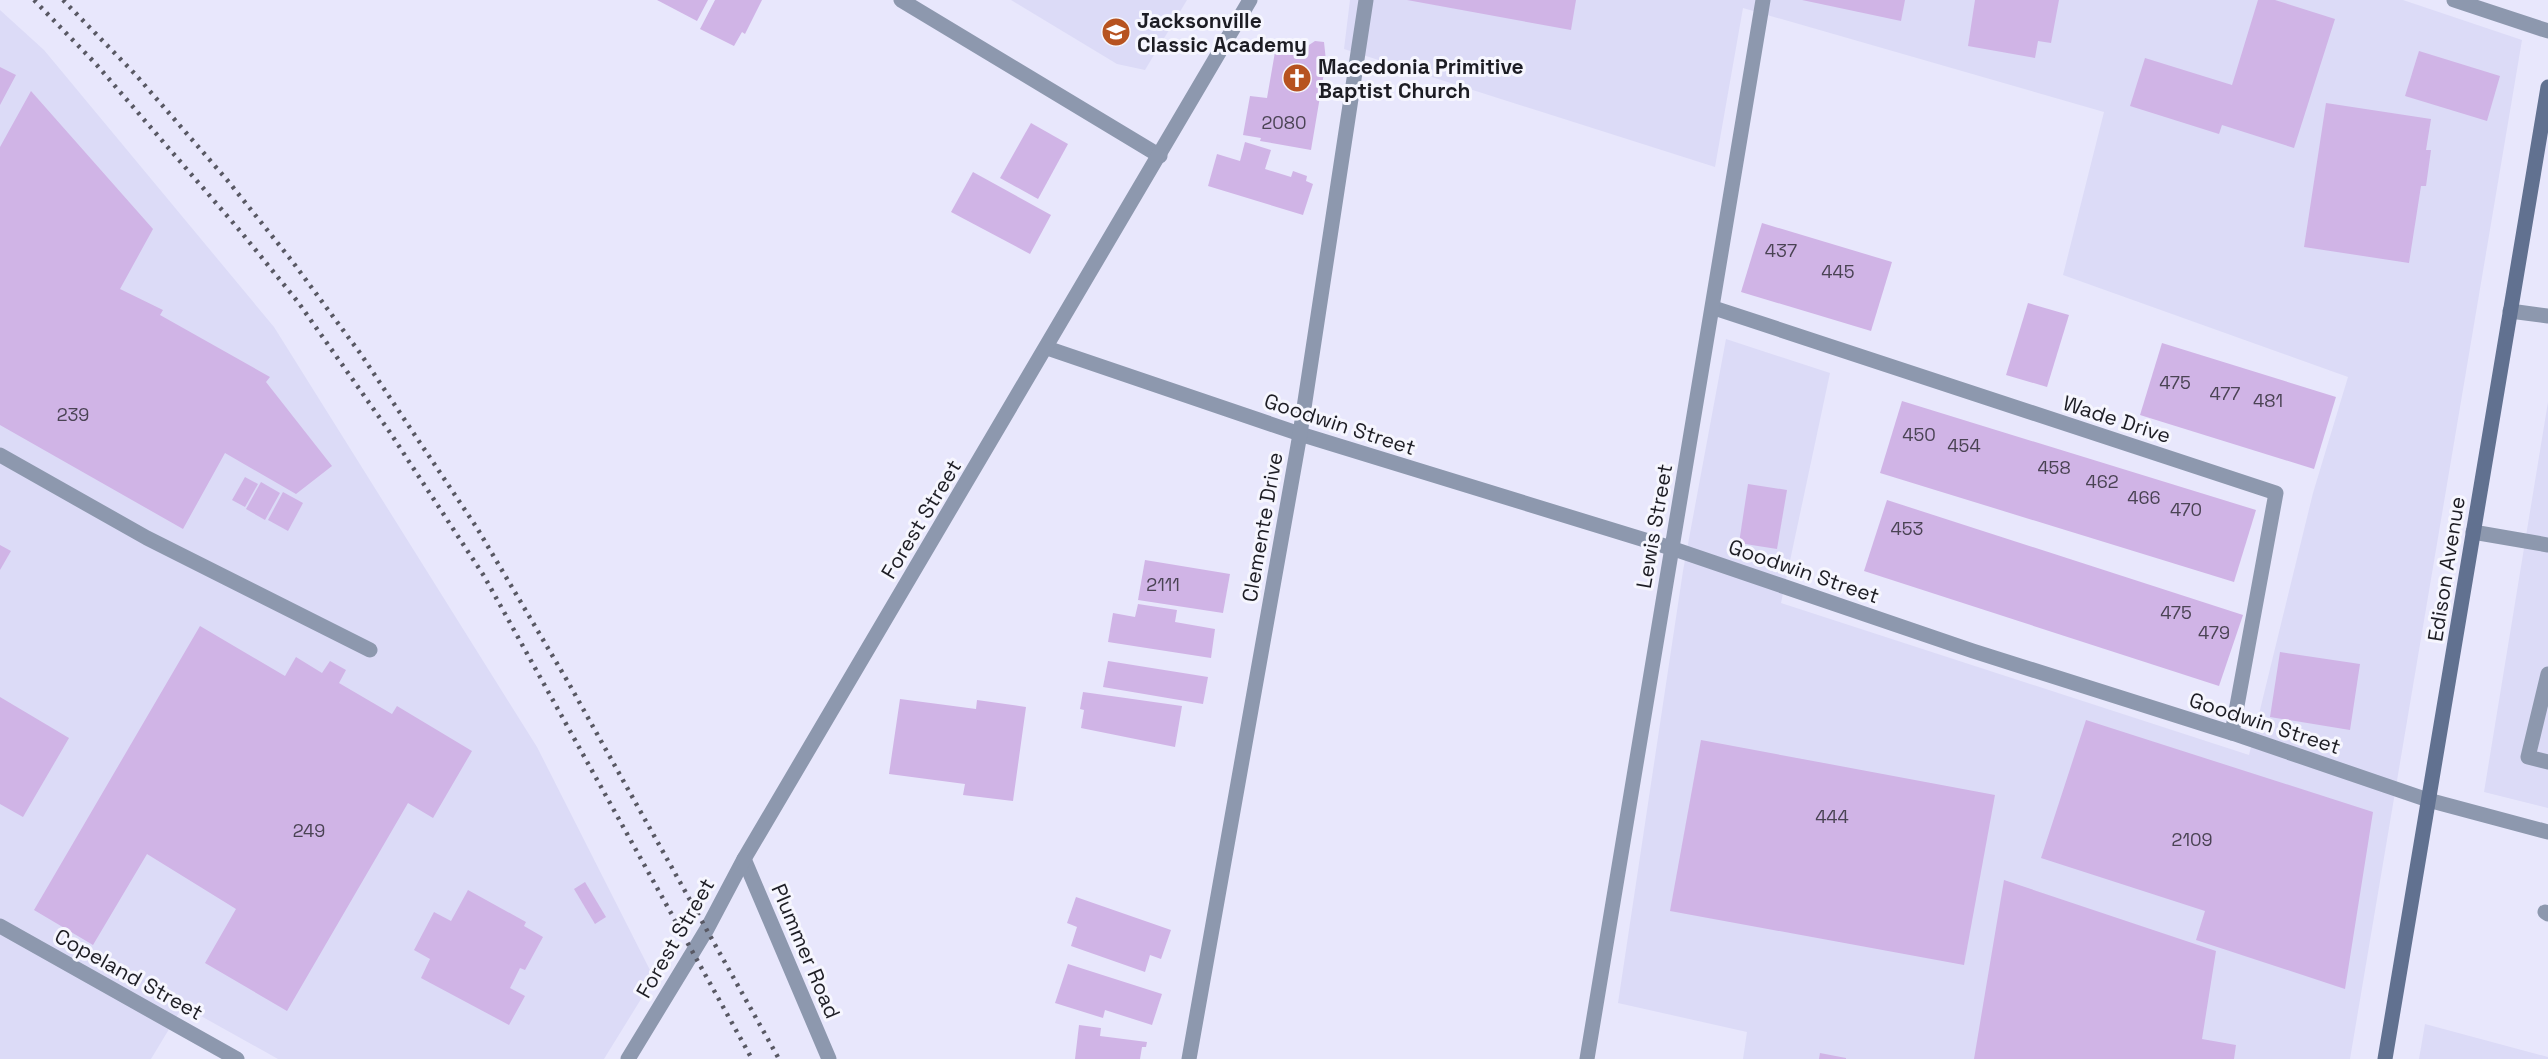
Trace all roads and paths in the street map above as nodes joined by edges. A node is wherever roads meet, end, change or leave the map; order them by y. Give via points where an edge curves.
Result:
1 (901, 0) edge
2 (1250, 0) edge
3 (1366, 0) edge
4 (1764, 0) edge
5 (2454, 0) edge
6 (2548, 31) edge
7 (2548, 87) edge
8 (1160, 156) junction
9 (1714, 308) junction
10 (2510, 311) junction
11 (2548, 316) edge
12 (1047, 348) junction
13 (1300, 434) junction
14 (0, 454) edge
15 (2473, 531) junction
16 (2548, 545) edge
17 (1671, 548) junction
18 (370, 650) dead end
19 (2548, 674) edge
20 (2544, 707) edge
21 (2232, 733) junction
22 (2548, 762) edge
23 (2428, 800) junction
24 (2548, 832) edge
25 (744, 859) junction
26 (0, 926) edge
27 (237, 1059) edge
28 (628, 1059) edge
29 (830, 1059) edge
30 (1189, 1059) edge
31 (1587, 1059) edge
32 (2385, 1059) edge

1 - 8 street
2 - 8 street, Forest Street
3 - 13 street, Clemente Drive
4 - 9 street, Lewis Street
5 - 6 street
7 - 10 main road, Edison Avenue
8 - 12 street, Forest Street
9 - 17 street, Lewis Street
9 - 21 street, Wade Drive via 2276,493
10 - 11 street
10 - 15 main road, Edison Avenue
12 - 13 street, Goodwin Street
12 - 25 street, Forest Street
13 - 17 street, Goodwin Street
13 - 30 street, Clemente Drive
14 - 18 street via 147,538
15 - 16 street
15 - 23 main road, Edison Avenue
17 - 21 street, Goodwin Street via 1973,651
17 - 31 street, Lewis Street
19 - 20 street
20 - 22 street via 2528,757
21 - 23 street, Goodwin Street
23 - 24 street, Goodwin Street
23 - 32 main road, Edison Avenue
25 - 28 street, Forest Street via 707,929
25 - 29 street, Plummer Road
26 - 27 street, Copeland Street

